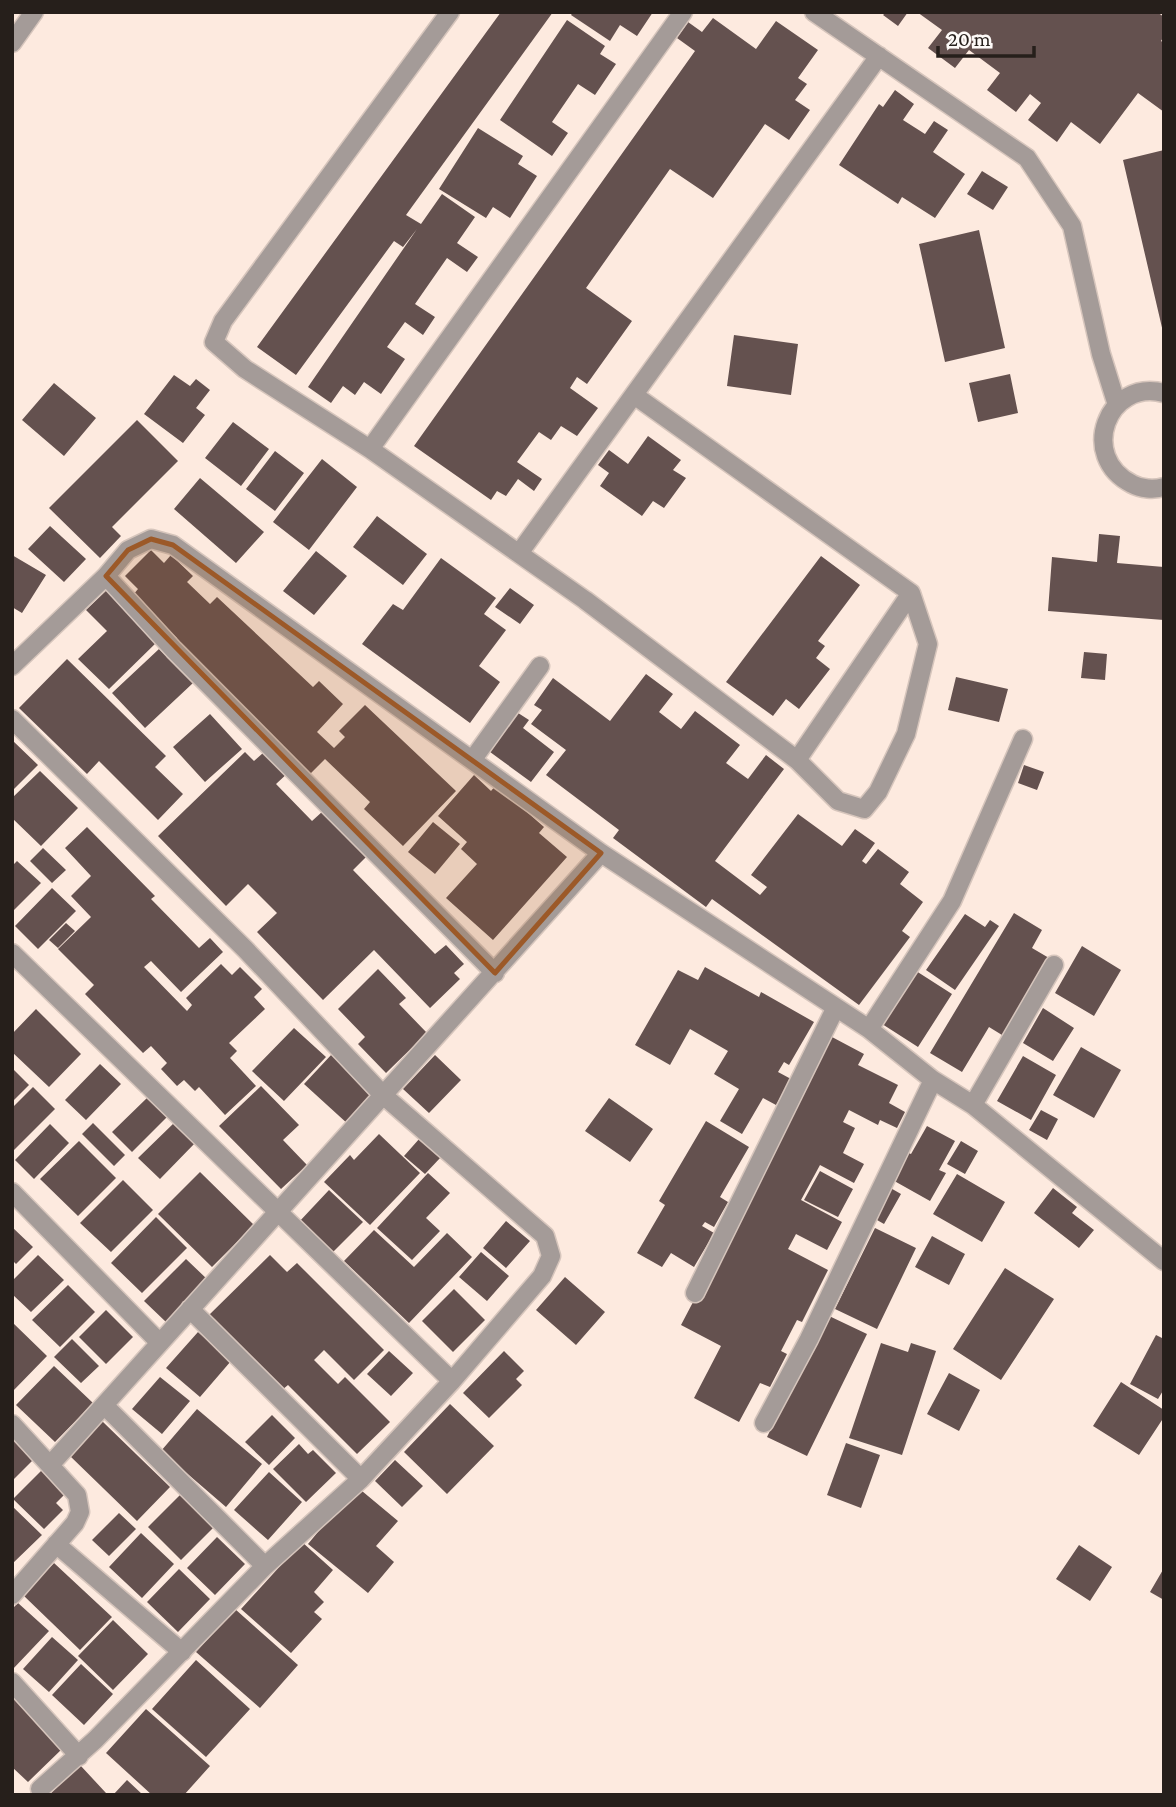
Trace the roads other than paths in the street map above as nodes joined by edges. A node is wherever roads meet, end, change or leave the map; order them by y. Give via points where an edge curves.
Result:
1 (34, 12) edge
2 (450, 12) edge
3 (683, 12) edge
4 (814, 12) edge
5 (12, 43) edge
6 (879, 57) junction
7 (1164, 393) edge
8 (634, 395) junction
9 (1117, 405) junction
10 (370, 449) junction
11 (1164, 487) edge
12 (520, 552) junction
13 (106, 576) junction
14 (911, 593) junction
15 (16, 658) edge
16 (540, 666) dead end
17 (12, 719) edge
18 (1023, 739) dead end
19 (473, 758) junction
20 (797, 760) junction
21 (601, 853) junction
22 (12, 953) edge
23 (1054, 965) dead end
24 (495, 973) junction
25 (835, 1009) junction
26 (869, 1029) junction
27 (933, 1080) junction
28 (383, 1095) junction
29 (973, 1105) junction
30 (12, 1192) edge
31 (277, 1212) junction
32 (1164, 1261) edge
33 (695, 1293) dead end
34 (190, 1309) junction
35 (159, 1342) junction
36 (452, 1381) junction
37 (104, 1405) junction
38 (764, 1423) dead end
39 (12, 1424) edge
40 (51, 1464) junction
41 (361, 1479) junction
42 (57, 1544) junction
43 (265, 1566) junction
44 (12, 1595) edge
45 (181, 1652) junction
46 (12, 1682) edge
47 (79, 1756) junction
48 (40, 1789) dead end

1 - 5 street
2 - 10 street via 223,321 214,342 245,369
3 - 10 street
4 - 6 street
6 - 8 street
6 - 9 street via 1027,158 1072,226
7 - 9 street via 1135,393
8 - 12 street
8 - 14 street
9 - 11 street via 1106,421 1102,442 1108,462 1120,478 1139,487
10 - 12 street
12 - 20 street
13 - 15 street
13 - 19 street via 128,550 151,539 173,545
13 - 24 street
14 - 20 street
14 - 20 street via 928,645 906,734 878,792 864,808 838,801
16 - 19 street
17 - 28 street via 245,949
18 - 26 street via 952,901
19 - 21 street
21 - 24 street
21 - 25 street
22 - 31 street
23 - 29 street
24 - 28 street
25 - 26 street
25 - 33 street
26 - 27 street
27 - 29 street
27 - 38 street
28 - 31 street
28 - 36 street via 545,1236 551,1256 542,1276
29 - 32 street
30 - 35 street
31 - 34 street
31 - 36 street
34 - 35 street
34 - 41 street
35 - 37 street
36 - 41 street
37 - 40 street
37 - 43 street
39 - 40 street
40 - 42 street via 77,1495 80,1512
41 - 43 street
42 - 44 street
42 - 45 street
43 - 45 street
45 - 47 street
46 - 47 street
47 - 48 street

